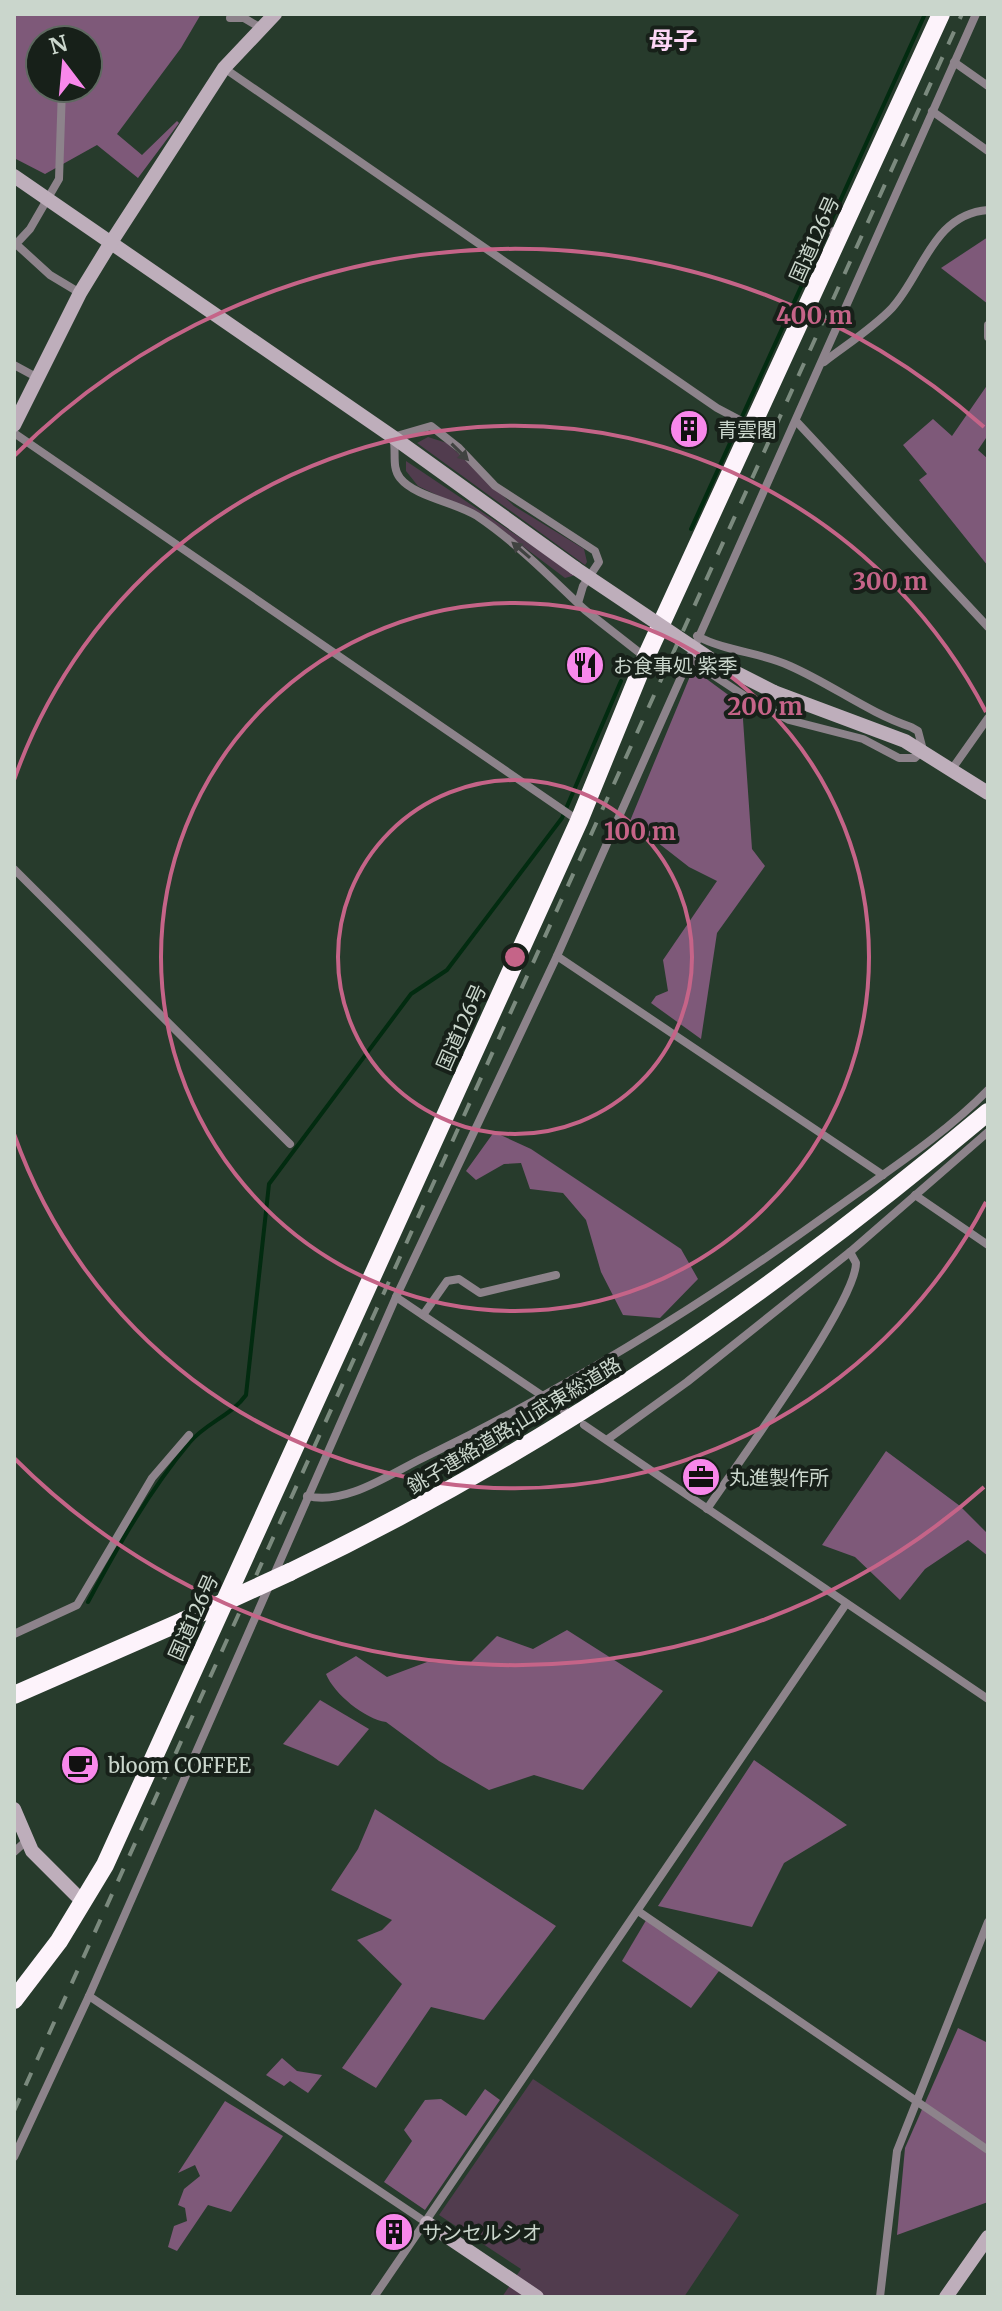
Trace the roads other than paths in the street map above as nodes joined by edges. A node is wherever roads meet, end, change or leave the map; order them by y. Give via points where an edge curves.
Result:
1 (275, 14) edge
2 (941, 14) edge
3 (976, 14) edge
4 (230, 18) dead end
5 (261, 28) junction
6 (954, 62) junction
7 (224, 68) junction
8 (988, 86) edge
9 (61, 104) edge
10 (932, 111) junction
11 (988, 151) edge
12 (14, 176) edge
13 (47, 200) junction
14 (988, 210) edge
15 (110, 244) junction
16 (80, 293) junction
17 (988, 325) edge
18 (988, 337) edge
19 (823, 363) junction
20 (14, 365) edge
21 (38, 378) junction
22 (796, 421) junction
23 (744, 423) junction
24 (14, 425) edge
25 (14, 433) edge
26 (393, 437) junction
27 (578, 603) junction
28 (662, 621) junction
29 (988, 627) edge
30 (696, 638) junction
31 (646, 657) junction
32 (687, 658) junction
33 (988, 718) edge
34 (923, 750) junction
35 (952, 769) junction
36 (988, 793) edge
37 (569, 814) junction
38 (14, 869) edge
39 (557, 956) junction
40 (988, 1090) edge
41 (988, 1112) edge
42 (988, 1132) edge
43 (290, 1144) dead end
44 (883, 1175) junction
45 (915, 1195) junction
46 (988, 1245) edge
47 (850, 1252) junction
48 (556, 1275) dead end
49 (396, 1297) junction
50 (423, 1315) junction
51 (544, 1398) junction
52 (565, 1411) dead end
53 (584, 1425) dead end
54 (189, 1435) dead end
55 (608, 1439) junction
56 (307, 1496) junction
57 (707, 1509) junction
58 (846, 1604) junction
59 (14, 1634) edge
60 (14, 1695) edge
61 (988, 1699) edge
62 (14, 1809) edge
63 (20, 1847) edge
64 (83, 1902) junction
65 (638, 1911) junction
66 (988, 1922) edge
67 (89, 1996) junction
68 (14, 2000) edge
69 (915, 2100) junction
70 (988, 2150) edge
71 (14, 2157) edge
72 (427, 2223) junction
73 (988, 2237) edge
74 (374, 2297) edge
75 (537, 2297) edge
76 (880, 2297) edge
77 (946, 2297) edge

1 - 5 street
2 - 23 highway, 国道126号 via 832,231
3 - 6 street
4 - 5 street via 244,18
5 - 7 street
6 - 8 street
6 - 10 street
7 - 15 street
7 - 23 street
9 - 13 street via 60,169
10 - 11 street
10 - 19 street
12 - 13 street
13 - 15 street
13 - 16 street via 16,244
14 - 19 street via 956,220 939,235 892,307
15 - 16 street
15 - 26 street
16 - 21 street
17 - 18 street
19 - 22 street
20 - 21 street
21 - 24 street
22 - 29 street
22 - 30 street
23 - 28 highway, 国道126号
25 - 37 street
27 -> 26 street via 480,518 402,481 394,470
26 -> 27 street via 431,426 495,486 595,551 599,562
26 - 34 street, bridge via 715,662 774,692
27 - 31 street
28 - 30 street
28 - 31 highway, 国道126号
30 - 32 street
30 - 34 street via 787,664 859,706 918,731
31 - 37 highway, 国道126号
32 - 34 street via 789,720 863,739 899,758 915,758
32 - 39 street
33 - 35 street
34 - 35 street
35 - 36 street
37 - 64 highway, 国道126号 via 105,1865
38 - 43 street
39 - 44 street
39 - 49 street
40 - 44 street
41 - 60 highway, 銚子連絡道路;山武東総道路, bridge via 755,1297 601,1402 425,1505 290,1572
42 - 45 street
44 - 51 street via 739,1279
45 - 46 street
45 - 47 street
47 - 55 street
47 - 57 street via 856,1263 852,1283 815,1349
48 - 50 street via 480,1293 459,1279 447,1281
49 - 50 street
49 - 56 street
50 - 51 street
51 - 52 street
51 - 56 street via 332,1499
53 - 55 street
54 - 59 street via 152,1478 77,1605
55 - 57 street
56 - 67 street
57 - 58 street
58 - 61 street
58 - 65 street
62 - 63 street
63 - 64 street
64 - 68 highway, 国道126号
65 - 69 street
65 - 72 street
66 - 69 street
67 - 71 street
67 - 72 street
69 - 70 street
69 - 76 street via 893,2164
72 - 74 street
72 - 75 street
73 - 77 street

